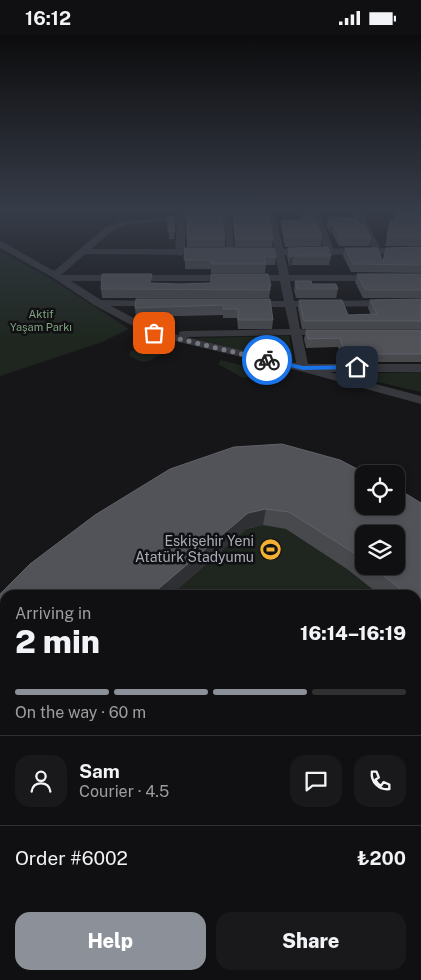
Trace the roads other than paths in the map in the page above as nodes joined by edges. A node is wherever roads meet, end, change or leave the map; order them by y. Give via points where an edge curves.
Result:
1 (18, 254) edge
2 (80, 254) edge
3 (280, 254) edge
4 (56, 276) junction
5 (283, 277) junction
6 (384, 278) edge
7 (98, 303) junction
8 (289, 303) junction
9 (166, 304) edge
10 (243, 304) edge
11 (420, 305) edge
12 (296, 332) junction
13 (154, 333) junction
14 (315, 333) edge
15 (303, 368) junction
16 (421, 368) edge
17 (421, 400) edge

1 - 4 street
2 - 4 street
3 - 5 street
4 - 5 street
4 - 7 street
5 - 6 street
5 - 8 street
7 - 9 street
7 - 13 street
8 - 10 street
8 - 11 street
8 - 12 street
12 - 13 street
12 - 14 street
12 - 15 street
13 - 15 street
15 - 16 street
15 - 17 street

